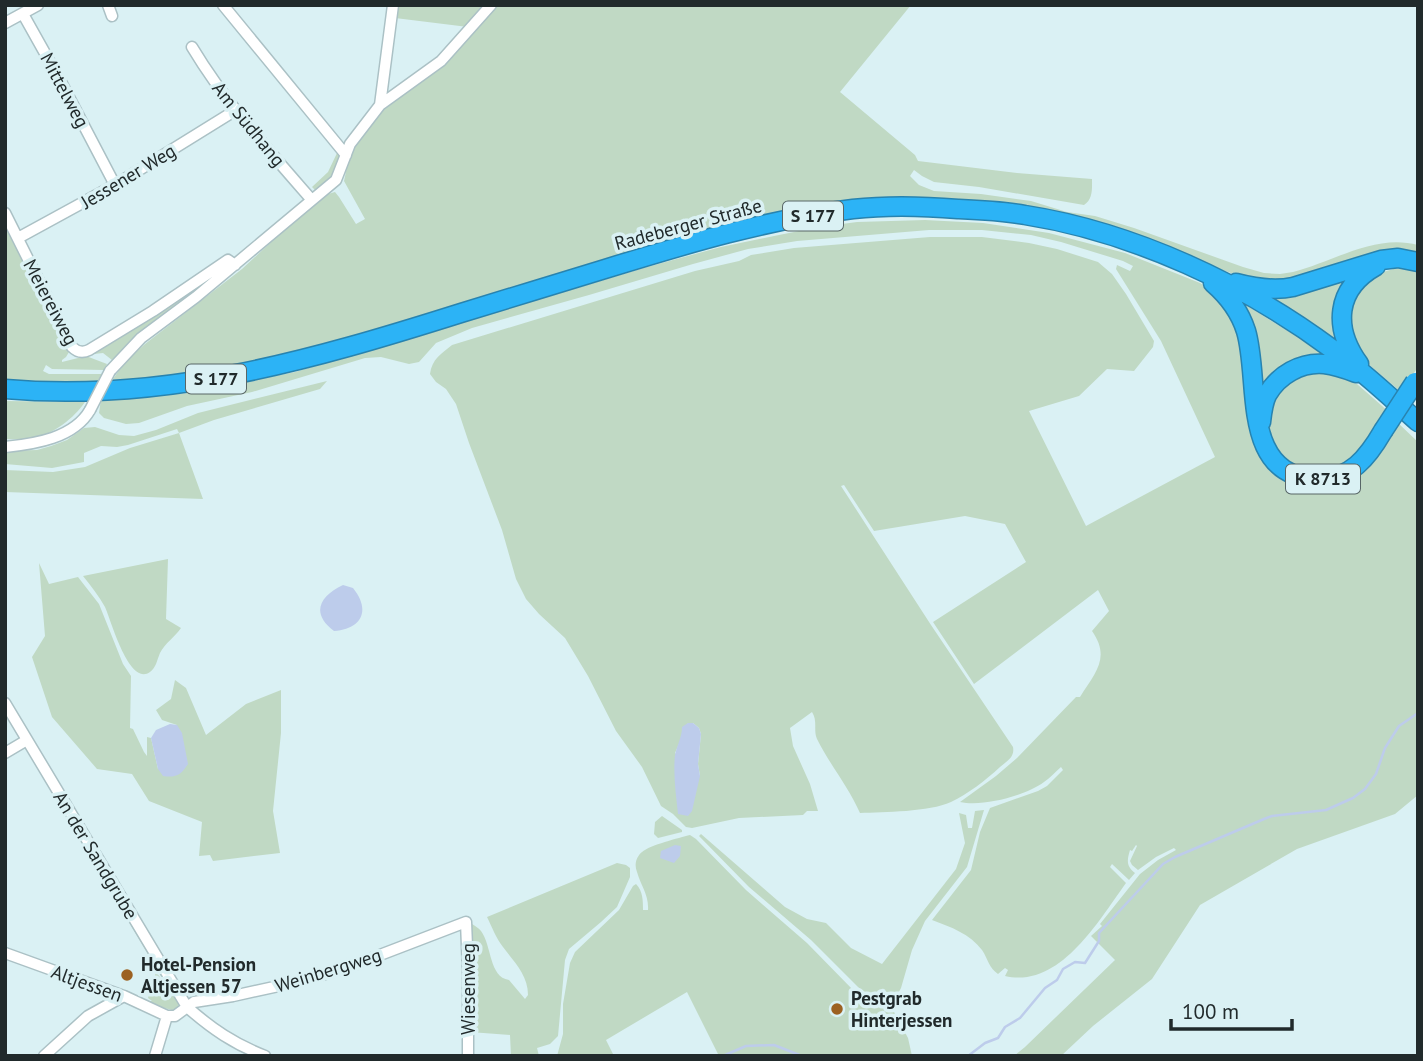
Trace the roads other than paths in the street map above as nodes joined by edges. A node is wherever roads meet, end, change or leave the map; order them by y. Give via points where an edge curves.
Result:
1 (38, 5) edge
2 (108, 5) edge
3 (223, 5) edge
4 (393, 5) edge
5 (491, 5) edge
6 (23, 14) junction
7 (112, 16) dead end
8 (5, 23) edge
9 (192, 47) dead end
10 (380, 105) junction
11 (236, 110) junction
12 (346, 155) junction
13 (115, 185) junction
14 (311, 199) junction
15 (5, 213) edge
16 (18, 238) junction
17 (1398, 258) junction
18 (1418, 262) edge
19 (235, 265) junction
20 (1197, 269) junction
21 (1216, 278) junction
22 (1372, 380) junction
23 (1416, 380) edge
24 (5, 389) edge
25 (1418, 422) edge
26 (1261, 436) junction
27 (5, 447) edge
28 (5, 703) edge
29 (27, 740) junction
30 (5, 753) edge
31 (466, 922) joint
32 (5, 953) edge
33 (124, 996) junction
34 (187, 1007) junction
35 (167, 1016) junction
36 (44, 1056) edge
37 (155, 1056) edge
38 (265, 1056) edge
39 (468, 1056) edge

1 - 6 street
2 - 7 street
3 - 12 street
4 - 10 street
5 - 10 street via 441,61
6 - 8 street
6 - 13 street, Mittelweg
9 - 11 street, Am Südhang
10 - 12 street
11 - 13 street, Jessener Weg
11 - 14 street, Am Südhang
12 - 14 street via 336,180
13 - 16 street, Jessener Weg
14 - 19 street
15 - 16 street, Meiereiweg
16 - 19 street, Meiereiweg via 72,347 86,352 228,260
17 - 18 highway
17 - 21 highway via 1282,289
17 - 22 highway via 1377,266 1354,284 1341,315 1346,344
19 - 27 street, bridge via 141,338 110,371 86,417 76,425 49,440
20 - 21 highway, S 177
20 - 24 highway, Radeberger Straße / S 177 via 1115,237 1044,219 927,206 852,209 717,237 289,364 216,379 136,388
20 - 26 highway via 1222,291 1241,318 1249,344
21 - 22 highway, S 177 via 1309,332
22 - 25 highway, S 177
22 - 26 highway via 1323,364 1290,372 1266,396
23 - 26 highway, K 8713, bridge via 1368,455 1337,477 1299,477 1275,461
28 - 29 street, An der Sandgrube
29 - 30 street
29 - 34 street, An der Sandgrube
31 - 34 street, Weinbergweg via 346,968
31 - 39 street, Wiesenweg
32 - 33 street, Altjessen
33 - 35 street, Altjessen
33 - 36 street via 88,1016
34 - 35 street
34 - 38 street via 232,1042
35 - 37 street

